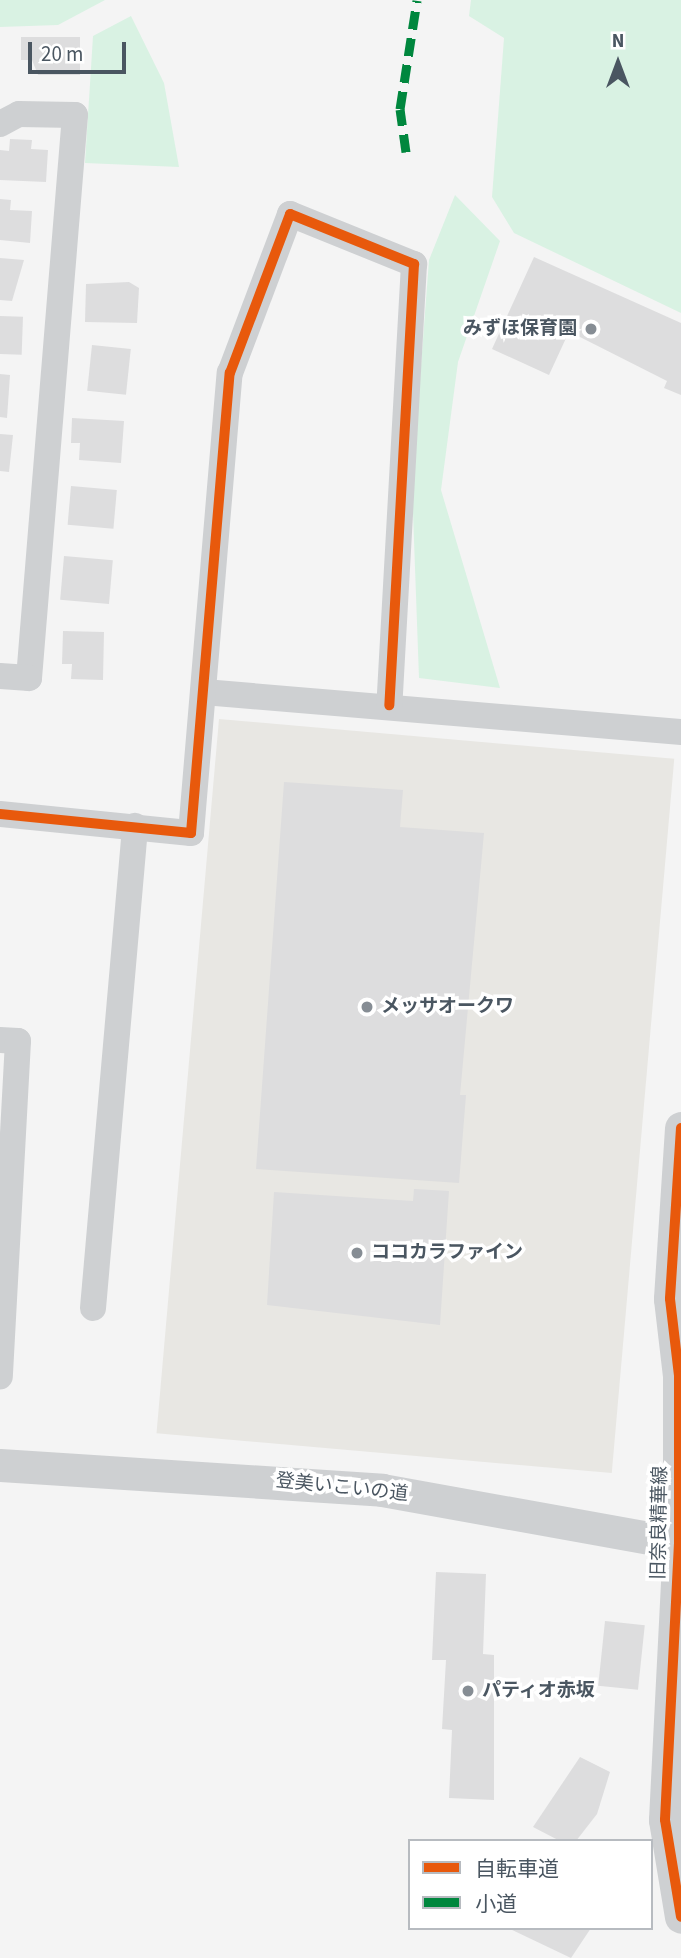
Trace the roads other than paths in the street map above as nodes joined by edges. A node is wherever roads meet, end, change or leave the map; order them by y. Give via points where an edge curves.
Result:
1 (0, 124) edge
2 (0, 676) edge
3 (204, 692) junction
4 (389, 705) junction
5 (681, 732) edge
6 (0, 814) edge
7 (135, 826) junction
8 (0, 1040) edge
9 (681, 1128) edge
10 (6, 1137) edge
11 (93, 1308) dead end
12 (2, 1323) edge
13 (0, 1377) edge
14 (0, 1465) edge
15 (680, 1544) edge
16 (681, 1917) edge

1 - 2 street via 19,114 75,115 29,678
3 - 4 street
3 - 4 street via 230,373 290,214 414,264
3 - 7 street via 191,833
4 - 5 street
6 - 7 street
7 - 11 street
8 - 10 street via 18,1041
9 - 15 street, 旧奈良精華線 via 670,1298 679,1376
10 - 12 street
12 - 13 street
14 - 15 street, 登美いこいの道 via 382,1490
15 - 16 street, 旧奈良精華線 via 665,1820

